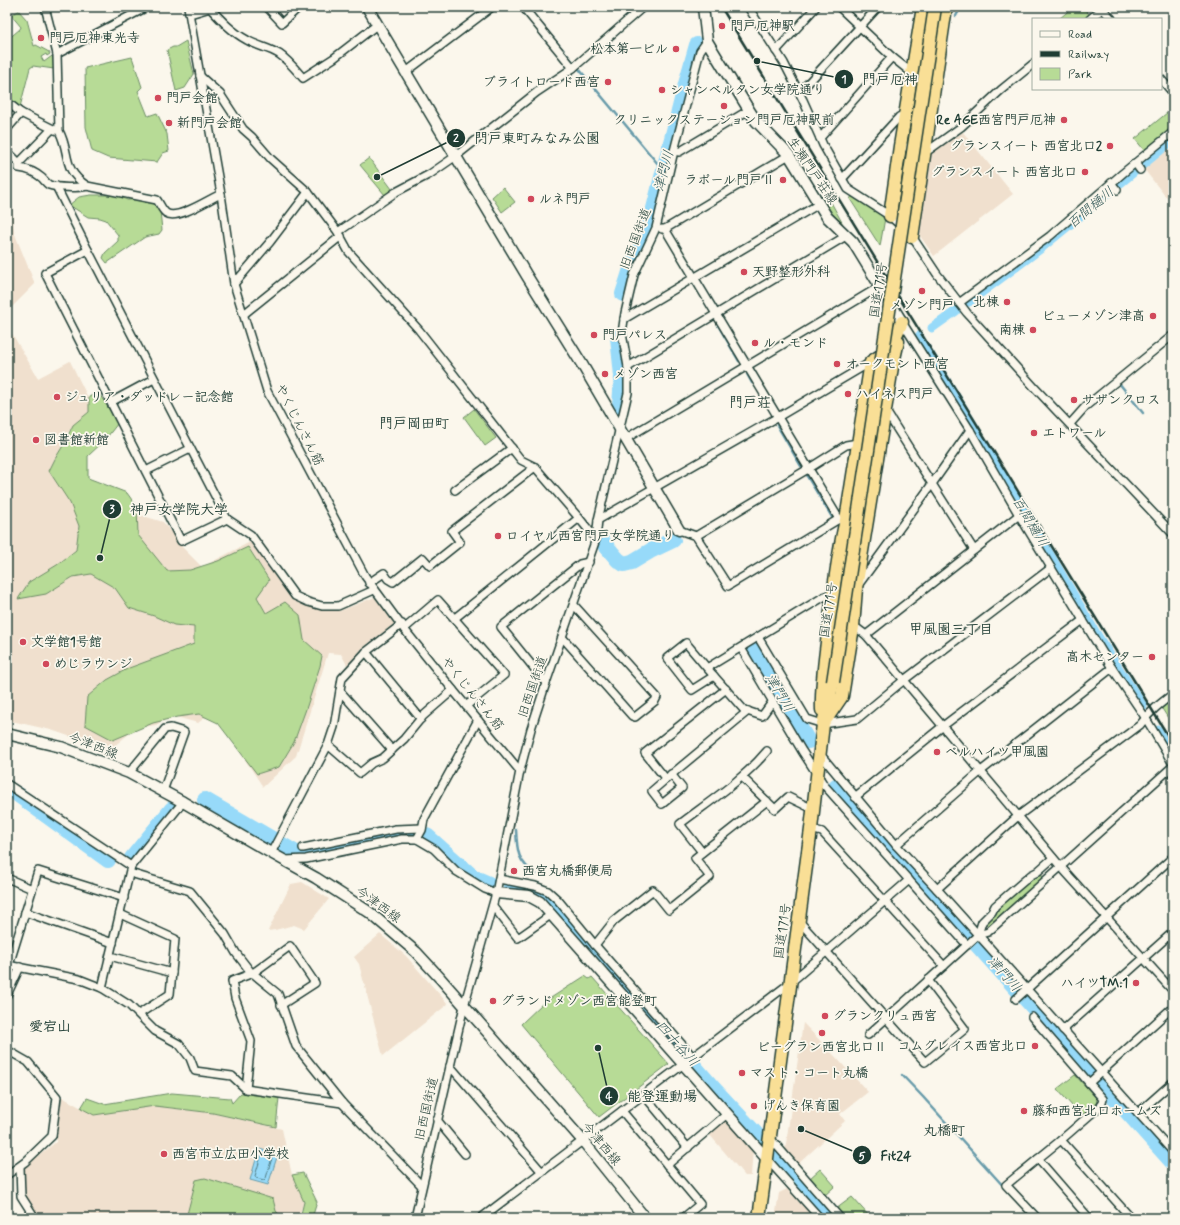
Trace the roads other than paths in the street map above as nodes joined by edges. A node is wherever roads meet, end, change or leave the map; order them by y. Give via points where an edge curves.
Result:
1 (45, 7) edge
2 (147, 7) edge
3 (267, 7) edge
4 (300, 7) edge
5 (367, 7) edge
6 (492, 7) edge
7 (523, 7) edge
8 (643, 7) edge
9 (703, 7) edge
10 (816, 7) edge
11 (839, 7) edge
12 (878, 7) edge
13 (923, 7) edge
14 (936, 7) edge
15 (946, 7) edge
16 (1103, 7) edge
17 (752, 9) edge
18 (189, 11) edge
19 (1091, 18) edge
20 (1111, 18) edge
21 (378, 24) junction
22 (860, 26) junction
23 (707, 41) junction
24 (776, 51) junction
25 (57, 54) junction
26 (892, 57) junction
27 (1032, 65) edge
28 (573, 68) junction
29 (406, 72) junction
30 (912, 73) junction
31 (200, 76) junction
32 (1162, 80) edge
33 (799, 93) junction
34 (1173, 93) edge
35 (7, 102) edge
36 (749, 110) junction
37 (21, 112) junction
38 (905, 114) junction
39 (7, 129) edge
40 (55, 130) junction
41 (1173, 132) edge
42 (820, 138) junction
43 (900, 146) junction
44 (924, 150) junction
45 (7, 151) edge
46 (674, 151) junction
47 (789, 155) junction
48 (456, 156) junction
49 (19, 163) junction
50 (842, 179) junction
51 (56, 186) junction
52 (87, 186) junction
53 (308, 192) junction
54 (221, 194) junction
55 (819, 204) junction
56 (890, 216) junction
57 (656, 228) junction
58 (665, 229) junction
59 (340, 234) junction
60 (846, 236) junction
61 (912, 237) junction
62 (88, 250) junction
63 (695, 278) junction
64 (234, 284) junction
65 (879, 287) junction
66 (959, 304) junction
67 (244, 314) junction
68 (716, 315) junction
69 (624, 319) junction
70 (902, 322) junction
71 (1173, 335) edge
72 (882, 355) junction
73 (871, 362) junction
74 (747, 366) junction
75 (628, 367) junction
76 (892, 367) junction
77 (154, 379) junction
78 (111, 402) junction
79 (864, 404) junction
80 (885, 410) junction
81 (778, 417) junction
82 (1070, 424) junction
83 (619, 427) junction
84 (970, 430) junction
85 (625, 439) junction
86 (858, 443) junction
87 (190, 448) junction
88 (512, 448) junction
89 (535, 467) junction
90 (808, 469) junction
91 (146, 471) junction
92 (932, 484) junction
93 (655, 488) junction
94 (456, 490) dead end
95 (1019, 515) junction
96 (579, 518) junction
97 (227, 519) junction
98 (843, 519) junction
99 (598, 520) junction
100 (1170, 525) edge
101 (679, 530) joint
102 (1173, 534) edge
103 (696, 536) junction
104 (596, 539) junction
105 (974, 550) junction
106 (589, 562) junction
107 (1051, 568) junction
108 (369, 583) junction
109 (856, 588) junction
110 (374, 590) junction
111 (833, 594) junction
112 (574, 604) junction
113 (455, 618) junction
114 (1083, 620) junction
115 (403, 626) junction
116 (853, 627) junction
117 (866, 635) junction
118 (562, 637) junction
119 (756, 638) junction
120 (743, 647) junction
121 (366, 652) junction
122 (707, 668) junction
123 (1112, 668) junction
124 (714, 676) junction
125 (904, 680) junction
126 (546, 683) junction
127 (726, 689) junction
128 (453, 690) junction
129 (340, 691) junction
130 (1173, 694) edge
131 (773, 701) junction
132 (466, 706) junction
133 (748, 711) junction
134 (1145, 718) junction
135 (421, 719) junction
136 (478, 720) junction
137 (823, 724) junction
138 (943, 726) junction
139 (7, 734) edge
140 (328, 746) junction
141 (392, 750) junction
142 (767, 751) dead end
143 (820, 754) junction
144 (1173, 765) edge
145 (520, 770) junction
146 (981, 771) junction
147 (128, 773) junction
148 (817, 776) junction
149 (742, 777) junction
150 (7, 784) edge
151 (163, 791) junction
152 (855, 797) junction
153 (767, 801) junction
154 (183, 802) junction
155 (813, 809) junction
156 (1018, 816) junction
157 (811, 829) junction
158 (420, 833) junction
159 (896, 845) junction
160 (275, 846) junction
161 (302, 848) dead end
162 (702, 852) junction
163 (1173, 857) edge
164 (1053, 858) junction
165 (284, 860) junction
166 (1061, 867) junction
167 (130, 870) junction
168 (7, 878) edge
169 (499, 879) junction
170 (909, 880) junction
171 (32, 889) junction
172 (937, 889) junction
173 (496, 893) junction
174 (124, 898) junction
175 (885, 901) junction
176 (493, 906) junction
177 (25, 912) junction
178 (120, 914) junction
179 (552, 914) junction
180 (1106, 917) junction
181 (799, 922) junction
182 (1173, 932) edge
183 (977, 936) junction
184 (113, 943) junction
185 (968, 944) junction
186 (595, 946) junction
187 (827, 952) junction
188 (110, 956) junction
189 (1143, 958) junction
190 (8, 965) edge
191 (944, 966) junction
192 (20, 967) junction
193 (172, 973) junction
194 (253, 973) junction
195 (928, 980) junction
196 (790, 983) junction
197 (102, 988) junction
198 (1026, 988) junction
199 (1173, 991) edge
200 (7, 995) edge
201 (1016, 999) dead end
202 (282, 1005) junction
203 (464, 1006) junction
204 (1173, 1007) edge
205 (139, 1014) junction
206 (1032, 1017) dead end
207 (886, 1018) junction
208 (1063, 1030) junction
209 (868, 1035) dead end
210 (7, 1050) edge
211 (689, 1061) junction
212 (450, 1066) junction
213 (1101, 1073) junction
214 (1091, 1082) junction
215 (1173, 1082) edge
216 (246, 1090) junction
217 (644, 1095) junction
218 (342, 1103) junction
219 (622, 1111) junction
220 (1138, 1113) junction
221 (727, 1114) junction
222 (437, 1120) junction
223 (1061, 1140) junction
224 (582, 1141) junction
225 (688, 1148) junction
226 (768, 1148) junction
227 (1173, 1152) edge
228 (465, 1154) dead end
229 (1038, 1159) junction
230 (667, 1165) junction
231 (20, 1167) junction
232 (542, 1172) junction
233 (7, 1175) edge
234 (422, 1185) junction
235 (35, 1218) edge
236 (414, 1218) edge
237 (481, 1218) edge
238 (644, 1218) edge
239 (683, 1218) edge
240 (759, 1218) edge
241 (820, 1218) edge
242 (840, 1218) edge
243 (1037, 1218) edge
244 (1089, 1218) edge
245 (1131, 1218) edge

1 - 25 street
2 - 25 street
3 - 4 street via 282,23
5 - 21 street
6 - 29 street
7 - 28 street
8 - 28 street
9 - 23 street, 生瀬門戸荘線
10 - 24 street
11 - 22 street
12 - 22 street
13 - 30 highway
14 - 137 highway, 国道171号, bridge via 833,682
15 - 44 highway
16 - 19 street
16 - 20 street
17 - 24 street
18 - 21 street via 210,8 228,28 248,41 279,54 303,78
18 - 31 street, やくじんさん筋
21 - 29 street
22 - 26 street
22 - 33 street
23 - 36 street, 生瀬門戸荘線
23 - 46 street, 旧西国街道 via 700,51
24 - 33 street
25 - 40 street
26 - 30 street
26 - 42 street
27 - 44 street via 960,127 929,150
28 - 48 street via 537,92
29 - 48 street
30 - 38 highway
31 - 53 street via 220,94 243,129 270,158
31 - 54 street, やくじんさん筋
32 - 34 street
33 - 42 street
35 - 37 street
36 - 46 street via 679,152
36 - 47 street, 生瀬門戸荘線 via 756,121
37 - 39 street
37 - 40 street
38 - 43 highway
38 - 50 street via 899,117
40 - 49 street
40 - 52 street via 63,138 72,173
41 - 66 street via 1114,186
42 - 50 street
43 - 44 street
43 - 56 highway
44 - 61 highway
45 - 49 street
46 - 57 street, 旧西国街道
47 - 55 street, 生瀬門戸荘線
47 - 58 street
48 - 59 street via 430,174 396,192
48 - 83 street
49 - 51 street via 19,168 29,170 48,184
50 - 56 street via 848,189
51 - 52 street
51 - 62 street
52 - 54 street via 157,200 170,215 191,210
53 - 59 street
53 - 64 street
54 - 64 street, やくじんさん筋
55 - 60 street, 生瀬門戸荘線
55 - 63 street
56 - 61 street
57 - 58 street
57 - 69 street, 旧西国街道 via 634,276
58 - 63 street
59 - 67 street
59 - 88 street via 349,252 419,330
60 - 65 street, 生瀬門戸荘線
60 - 68 street
61 - 66 street
62 - 77 street
62 - 78 street via 46,273
63 - 68 street
63 - 69 street
64 - 67 street, やくじんさん筋
65 - 70 street, 生瀬門戸荘線
65 - 74 street
66 - 82 street
67 - 108 street, やくじんさん筋 via 267,391
68 - 74 street
68 - 75 street
69 - 75 street, 旧西国街道 via 622,333
70 - 72 highway via 889,350
70 - 76 highway
70 - 84 street
71 - 82 street via 1086,406
72 - 73 highway
72 - 76 highway
73 - 79 highway
73 - 81 street
74 - 81 street
74 - 85 street
75 - 83 street, 旧西国街道 via 628,393
76 - 80 highway
77 - 78 street
77 - 87 street
78 - 91 street
79 - 80 street
79 - 86 highway
80 - 92 street
80 - 109 highway
81 - 90 street
81 - 93 street
82 - 100 street
83 - 85 street
83 - 99 street, 旧西国街道
84 - 92 street
84 - 95 street
85 - 93 street
86 - 90 street via 846,444
86 - 98 highway
87 - 91 street
87 - 97 street
88 - 89 street via 521,460
88 - 94 street
89 - 96 street
89 - 108 street via 452,531 460,542 430,566 423,558 393,582 384,573
90 - 98 street
90 - 103 street
91 - 97 street via 181,541
92 - 105 street
92 - 109 street
93 - 99 street
93 - 101 street
95 - 105 street
95 - 107 street
96 - 104 street
96 - 113 street
97 - 110 street via 251,536 295,596 322,606 338,606
98 - 103 street via 728,586
98 - 111 highway
99 - 104 street, 旧西国街道
100 - 102 street
101 - 103 street
104 - 106 street, 旧西国街道
105 - 117 street
106 - 112 street, 旧西国街道
106 - 126 street via 580,564 501,627
107 - 114 street
107 - 125 street
108 - 110 street, やくじんさん筋
109 - 116 highway
110 - 115 street, やくじんさん筋
111 - 119 street via 825,596
111 - 137 highway via 821,693
112 - 118 street, 旧西国街道
112 - 118 street via 657,697 655,701 635,717 632,716
113 - 115 street via 438,600
113 - 132 street via 504,675
114 - 123 street
114 - 138 street
115 - 121 street
115 - 128 street, やくじんさん筋
116 - 117 street
116 - 137 highway via 842,696
117 - 125 street
118 - 126 street, 旧西国街道
119 - 120 street
119 - 137 street via 807,718
120 - 122 street
120 - 131 street
121 - 129 street via 342,678
121 - 135 street
122 - 124 street
122 - 124 street via 686,643 667,658 692,690
123 - 134 street
123 - 146 street
124 - 127 street
125 - 137 street via 858,719
125 - 138 street
126 - 145 street, 旧西国街道
127 - 133 street via 744,710
127 - 133 street via 645,753 669,776
128 - 132 street, やくじんさん筋
128 - 135 street
129 - 140 street
129 - 141 street
130 - 134 street
131 - 133 street via 762,716
131 - 148 street
132 - 136 street, やくじんさん筋
134 - 144 street
134 - 156 street via 1140,725
135 - 141 street
136 - 145 street, やくじんさん筋
136 - 158 street via 424,819
137 - 143 highway, 国道171号
138 - 146 street
138 - 152 street
139 - 147 street, 今津西線 via 61,747
140 - 141 street via 360,773
140 - 160 street
142 - 149 street
143 - 148 highway, 国道171号
143 - 152 street
144 - 166 street
145 - 169 street, 旧西国街道
146 - 156 street
146 - 159 street
147 - 151 street, 今津西線
147 - 151 street via 165,730 171,728 184,732
148 - 155 highway, 国道171号
148 - 170 street
149 - 153 street
149 - 162 street via 680,824
150 - 167 street
151 - 154 street, 今津西線
152 - 159 street
153 - 155 street via 775,809 788,797
153 - 162 street
154 - 160 street, 今津西線
154 - 167 street
155 - 157 highway, 国道171号
156 - 164 street
156 - 172 street
157 - 175 street via 822,832
157 - 181 highway, 国道171号
158 - 161 street via 396,829
158 - 165 street via 306,859
158 - 173 street via 456,872
159 - 172 street
160 - 165 street, 今津西線
162 - 186 street via 695,858 710,878 669,910 653,890 614,921
163 - 180 street
164 - 166 street
164 - 183 street via 995,906 982,922
165 - 203 street, 今津西線 via 369,912 390,929 416,952
166 - 180 street
166 - 183 street via 988,932
167 - 174 street
167 - 194 street via 190,892
168 - 171 street
169 - 173 street, 旧西国街道
169 - 186 street via 548,891
170 - 175 street
170 - 185 street
171 - 174 street via 38,871
171 - 177 street
172 - 183 street
173 - 176 street, 旧西国街道
173 - 179 street via 529,896 540,902
174 - 178 street
175 - 187 street
175 - 191 street
176 - 179 street via 518,938
176 - 203 street, 旧西国街道
177 - 184 street
177 - 190 street
178 - 184 street
178 - 193 street via 174,939
179 - 211 street
180 - 189 street
180 - 198 street
181 - 187 street
181 - 196 highway, 国道171号
182 - 189 street
183 - 185 street
183 - 198 street
184 - 188 street
185 - 191 street
186 - 211 street
187 - 196 street
187 - 207 street
188 - 193 street
188 - 197 street
189 - 199 street
189 - 208 street
190 - 192 street
191 - 195 street
192 - 197 street via 79,979
192 - 200 street
193 - 205 street via 170,994
194 - 202 street via 278,994
194 - 202 street via 290,946 315,983
194 - 216 street via 232,981 235,998 251,1041
195 - 207 street
195 - 207 street via 965,1029 925,1062
196 - 211 street
196 - 226 highway, 国道171号
197 - 205 street
198 - 201 street
198 - 208 street
202 - 218 street via 296,1046
203 - 212 street, 旧西国街道
203 - 224 street, 今津西線
204 - 213 street
205 - 216 street via 155,1030 179,1044 190,1058 195,1071 232,1076
206 - 214 street
207 - 209 street
208 - 213 street
210 - 231 street via 28,1062 57,1097 52,1136
211 - 217 street
211 - 221 street
212 - 222 street, 旧西国街道
212 - 232 street
213 - 214 street
213 - 220 street
214 - 223 street via 1103,1099 1102,1103
215 - 220 street
216 - 218 street
217 - 219 street
217 - 225 street
218 - 234 street
219 - 224 street
219 - 230 street
220 - 227 street
221 - 225 street
221 - 226 street
222 - 228 street
222 - 234 street, 旧西国街道
223 - 229 street
223 - 245 street
224 - 232 street
224 - 238 street, 今津西線
225 - 230 street
226 - 240 highway, 国道171号
226 - 241 street
226 - 242 street
229 - 243 street via 1006,1185
229 - 244 street
230 - 239 street via 700,1204
231 - 233 street
231 - 235 street via 21,1196
232 - 237 street
234 - 236 street, 旧西国街道

